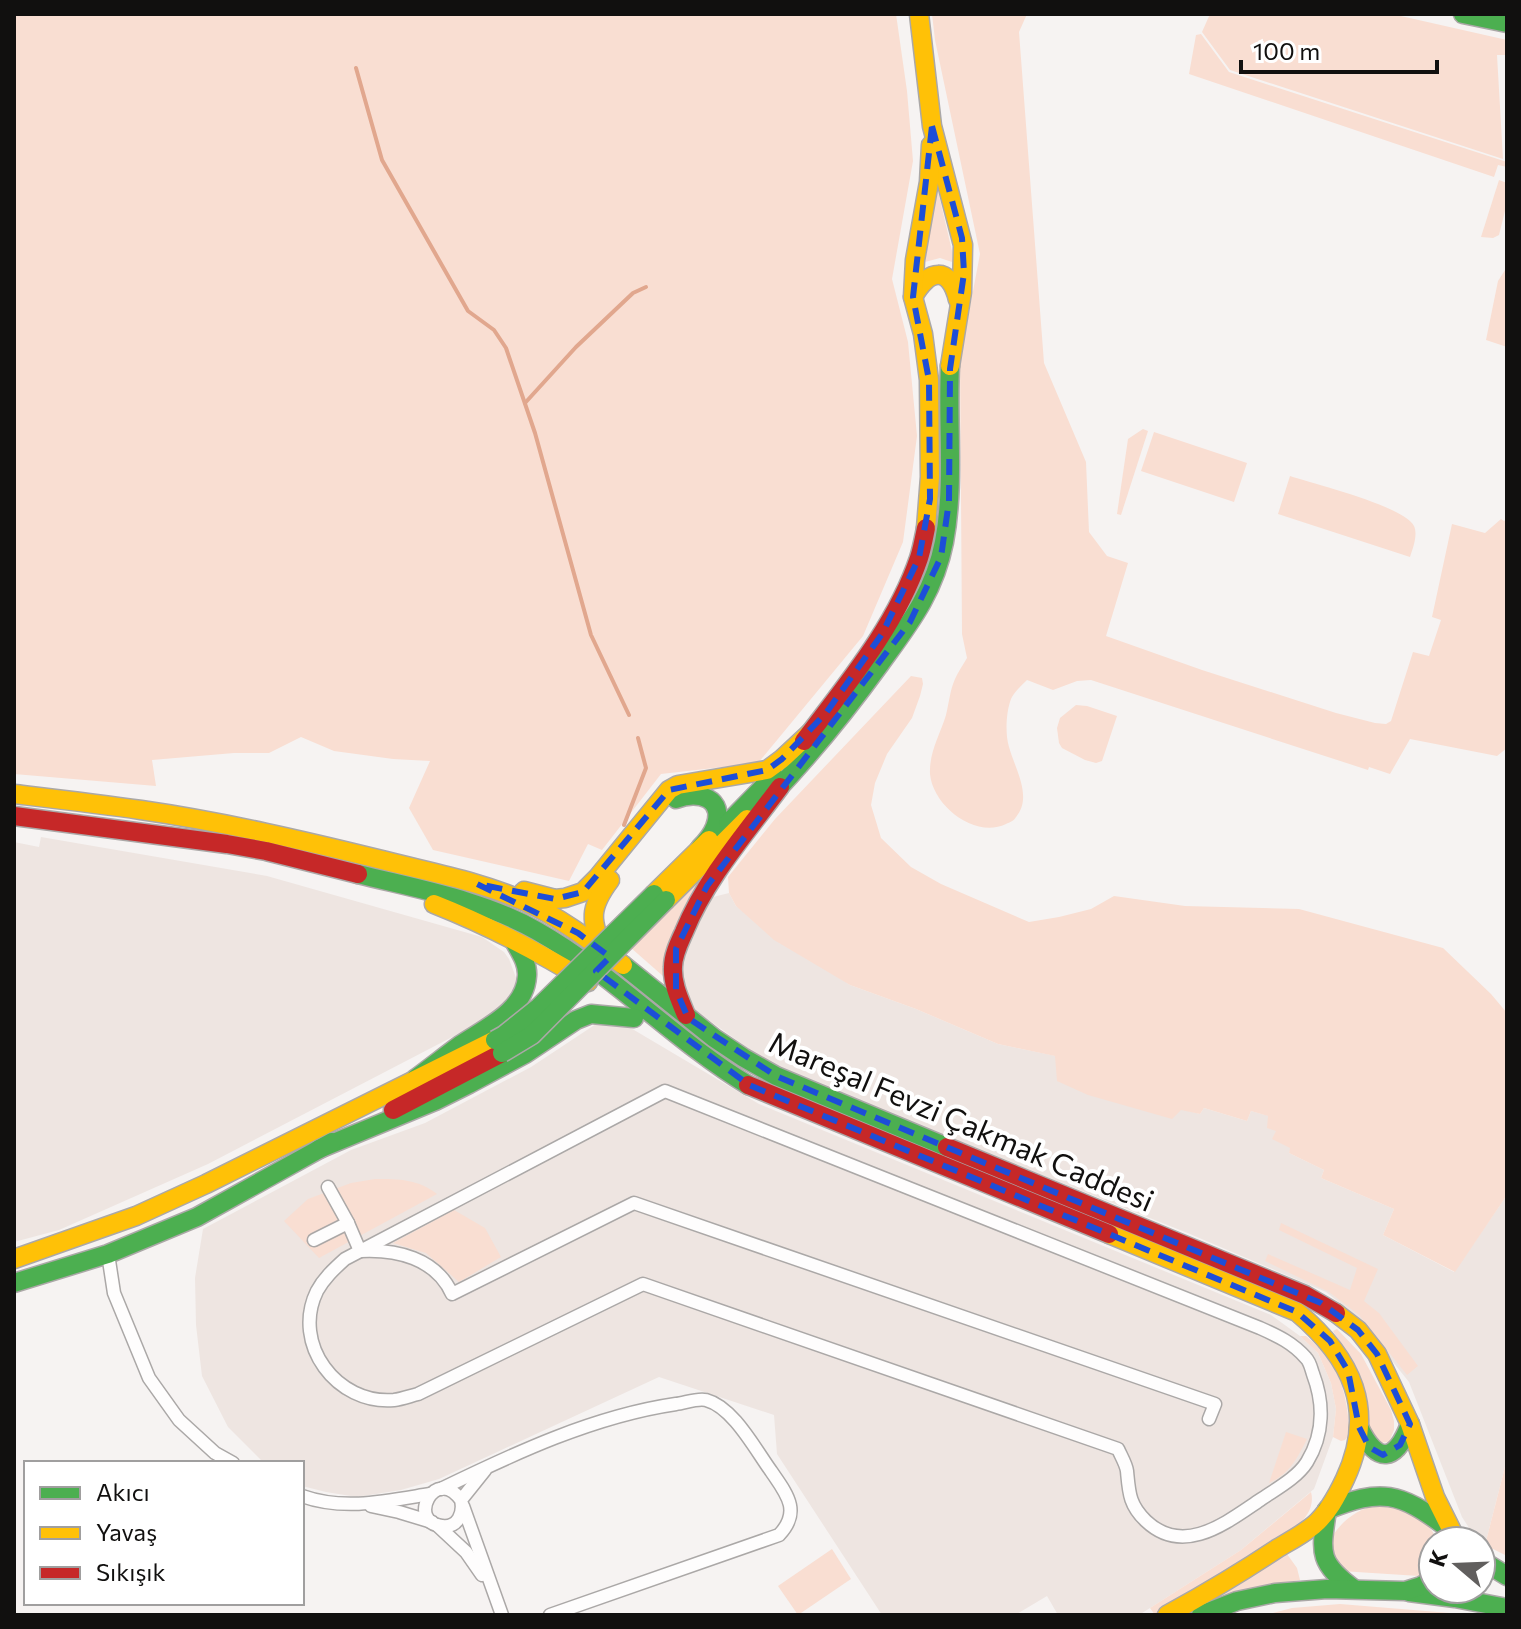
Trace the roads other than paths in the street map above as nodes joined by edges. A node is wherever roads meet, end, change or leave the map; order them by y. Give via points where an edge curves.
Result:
1 (919, 14) edge
2 (1463, 14) edge
3 (1507, 23) edge
4 (932, 126) junction
5 (913, 297) junction
6 (959, 311) junction
7 (925, 533) junction
8 (917, 611) junction
9 (811, 732) junction
10 (780, 787) junction
11 (14, 794) edge
12 (14, 816) edge
13 (700, 848) junction
14 (358, 874) junction
15 (477, 884) junction
16 (660, 897) junction
17 (514, 941) junction
18 (604, 952) junction
19 (634, 1018) junction
20 (688, 1018) junction
21 (498, 1047) junction
22 (719, 1065) junction
23 (415, 1079) junction
24 (319, 1149) junction
25 (328, 1187) dead end
26 (348, 1223) junction
27 (314, 1240) dead end
28 (360, 1251) junction
29 (108, 1254) junction
30 (14, 1259) edge
31 (14, 1283) edge
32 (1209, 1419) dead end
33 (1410, 1424) junction
34 (1359, 1427) junction
35 (229, 1461) edge
36 (489, 1465) junction
37 (436, 1492) junction
38 (304, 1496) edge
39 (462, 1503) junction
40 (364, 1504) junction
41 (1327, 1510) junction
42 (435, 1524) junction
43 (1440, 1525) edge
44 (1447, 1525) edge
45 (1417, 1587) edge
46 (1354, 1589) junction
47 (1405, 1591) junction
48 (494, 1595) junction
49 (1507, 1608) edge
50 (502, 1615) edge
51 (550, 1615) edge
52 (1167, 1615) edge
53 (1201, 1615) edge

1 - 4 main road
2 - 3 main road
4 - 5 main road
4 - 6 main road via 962,238
5 - 6 main road via 929,276 946,275 953,281
5 - 7 main road via 929,380 930,499
6 - 8 main road via 950,369 947,525 934,578
7 - 8 main road via 926,551 914,592
7 - 9 main road via 894,613
8 - 10 main road via 856,699
9 - 13 main road
9 - 15 main road via 767,770 669,790 589,888 577,895 555,899 497,883
10 - 16 main road
10 - 20 main road via 719,867 676,949 673,976
11 - 15 main road, Mareşal Fevzi Çakmak Caddesi via 217,823
12 - 14 main road, Mareşal Fevzi Çakmak Caddesi via 227,844
13 - 16 main road
13 - 18 main road via 713,832 717,812 703,795 681,796 597,897 594,924
14 - 17 main road
14 - 22 main road, Mareşal Fevzi Çakmak Caddesi via 515,919 547,936
15 - 18 main road, Mareşal Fevzi Çakmak Caddesi via 539,909
16 - 21 main road, bridge via 504,1035
17 - 19 main road via 581,978
17 - 23 main road via 527,971 517,1002
18 - 20 main road, Mareşal Fevzi Çakmak Caddesi
19 - 22 main road
19 - 24 main road via 591,1014 576,1020 446,1096
20 - 33 main road, Mareşal Fevzi Çakmak Caddesi via 781,1078 1321,1303 1358,1330 1377,1354
21 - 23 main road
21 - 24 main road
22 - 34 main road, Mareşal Fevzi Çakmak Caddesi via 756,1089 1297,1312 1330,1341 1348,1371
23 - 30 main road via 136,1216
24 - 29 main road via 197,1217
25 - 26 street
26 - 27 street
26 - 28 street
28 - 28 street via 328,1274 316,1293 311,1338 332,1378 350,1392 372,1399 418,1394 643,1284 1118,1449 1134,1507 1147,1522 1181,1536 1217,1529 1291,1478 1306,1463 1320,1429 1319,1392 1308,1360 1287,1340 665,1091
28 - 32 street via 411,1256 438,1273 452,1294 634,1203 1215,1404
29 - 31 main road
29 - 35 street via 114,1293 149,1378 179,1420
33 - 34 main road via 1400,1445 1383,1455 1369,1447
33 - 44 main road, Mareşal Fevzi Çakmak Caddesi
34 - 41 main road, Mareşal Fevzi Çakmak Caddesi via 1354,1456
36 - 37 street
36 - 39 street
36 - 51 street via 616,1417 704,1399 723,1408 786,1493 790,1524 779,1535
37 - 39 street via 453,1491
37 - 40 street
37 - 42 street via 426,1499 425,1512
38 - 40 street
39 - 42 street via 455,1522
39 - 48 street
40 - 42 street
41 - 43 main road via 1360,1497 1386,1495 1424,1509
41 - 46 main road via 1324,1561
41 - 52 main road via 1301,1534
42 - 48 street via 466,1552
45 - 47 main road
46 - 47 main road
46 - 53 main road via 1275,1593
47 - 49 main road
48 - 50 street

